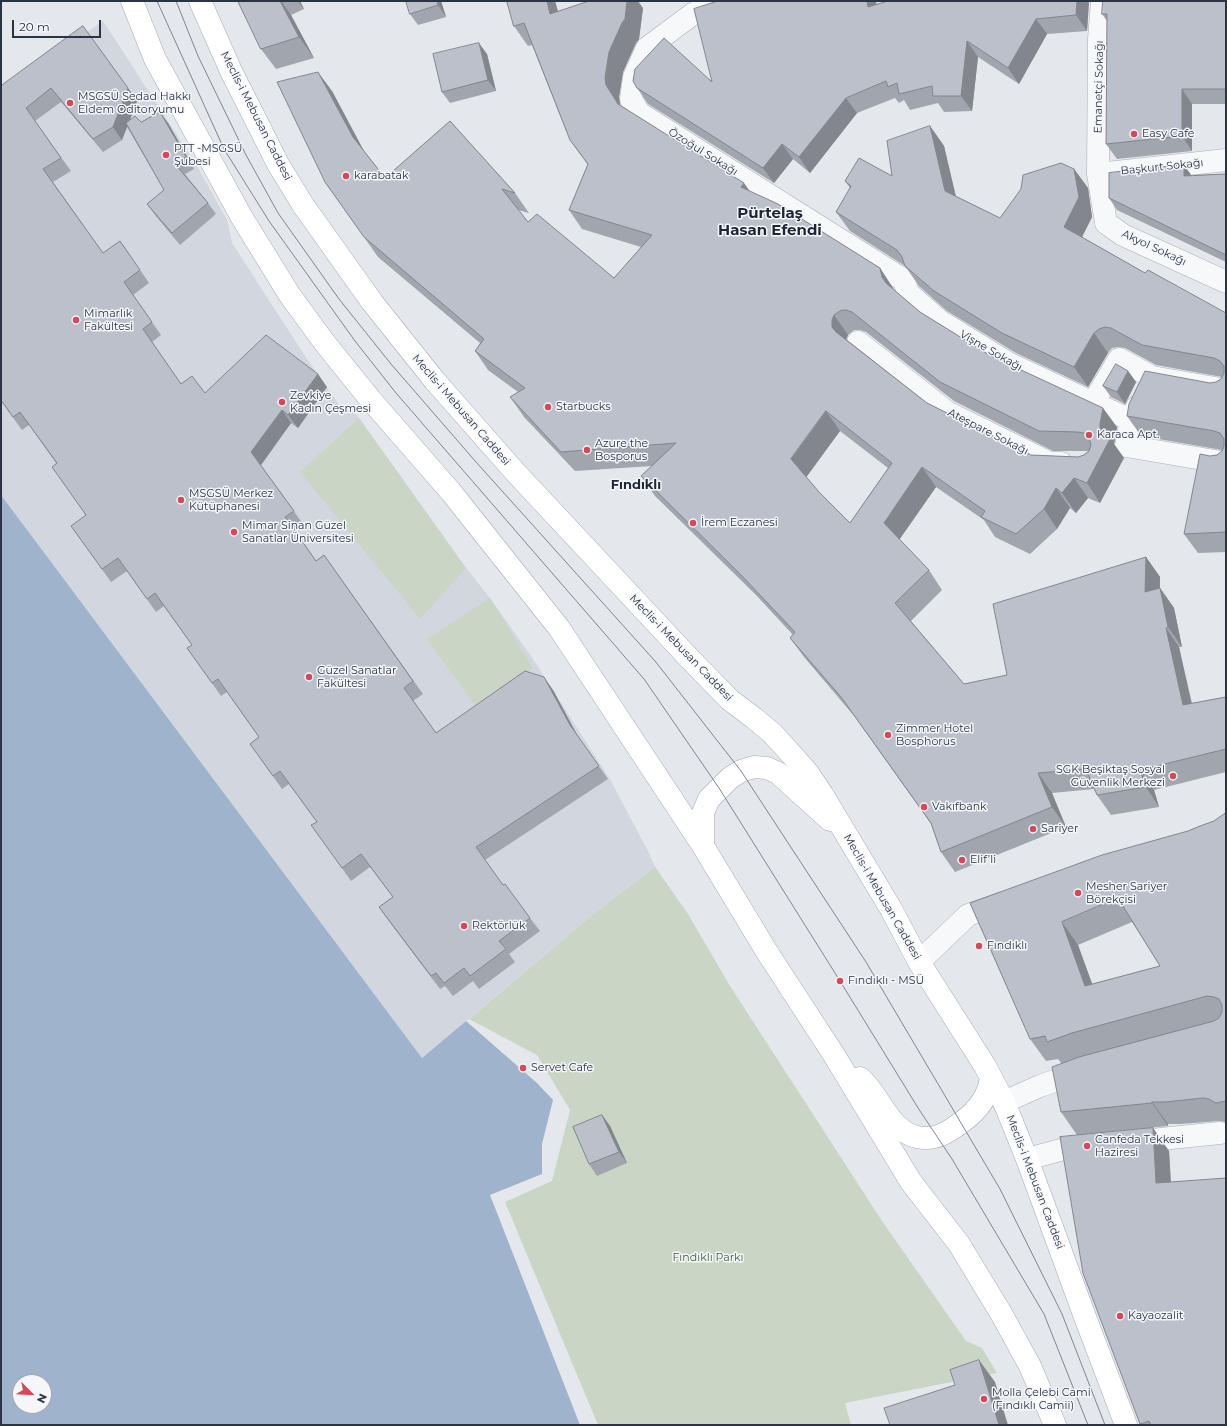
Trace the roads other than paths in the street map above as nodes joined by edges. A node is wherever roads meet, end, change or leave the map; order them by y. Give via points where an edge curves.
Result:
1 (132, 1) edge
2 (200, 1) edge
3 (727, 1) edge
4 (1102, 1) edge
5 (1226, 160) edge
6 (1098, 174) junction
7 (904, 280) joint
8 (1226, 282) edge
9 (858, 342) edge
10 (1152, 376) junction
11 (1226, 390) edge
12 (1093, 403) junction
13 (1131, 420) junction
14 (1226, 463) edge
15 (1082, 464) edge
16 (845, 833) junction
17 (703, 846) junction
18 (1020, 897) edge
19 (919, 962) junction
20 (834, 1055) junction
21 (1099, 1066) edge
22 (991, 1077) junction
23 (1004, 1102) junction
24 (1220, 1133) dead end
25 (1027, 1159) junction
26 (1054, 1425) edge
27 (1126, 1425) edge

1 - 17 main road via 155,59 241,216 289,294 370,399 451,492 559,628
2 - 16 main road, Meclis-i Mebusan Caddesi via 231,71 278,164 372,302 435,381 651,619 730,700 758,722 792,755 808,773
3 - 7 street, Özoğul Sokağı via 694,13 647,48 634,78 631,99 639,113
4 - 6 street, Emanetçi Sokağı via 1099,39
5 - 6 street, Başkurt Sokağı
6 - 8 street, Akyol Sokağı via 1106,223 1124,235
7 - 12 street, Vişne Sokağı via 908,293 940,320 1010,364
9 - 15 street, Ateşpare Sokağı via 947,412 1050,462
10 - 11 street
10 - 12 street via 1120,359
10 - 13 street
12 - 13 street, Vişne Sokağı
13 - 14 street via 1126,446
16 - 17 main road via 778,773 767,768 754,767 730,778 709,799 703,813
16 - 19 main road, Meclis-i Mebusan Caddesi via 891,909
17 - 20 main road via 767,952
18 - 19 street via 968,915
19 - 22 main road, Meclis-i Mebusan Caddesi
20 - 22 main road via 868,1085 901,1129 912,1136 927,1139 948,1132 970,1116 986,1096
20 - 26 main road via 911,1182 959,1244 1002,1315 1030,1366
21 - 23 street via 1040,1086
22 - 23 main road, Meclis-i Mebusan Caddesi
23 - 25 main road, Meclis-i Mebusan Caddesi
24 - 25 street via 1068,1148
25 - 27 main road, Meclis-i Mebusan Caddesi

